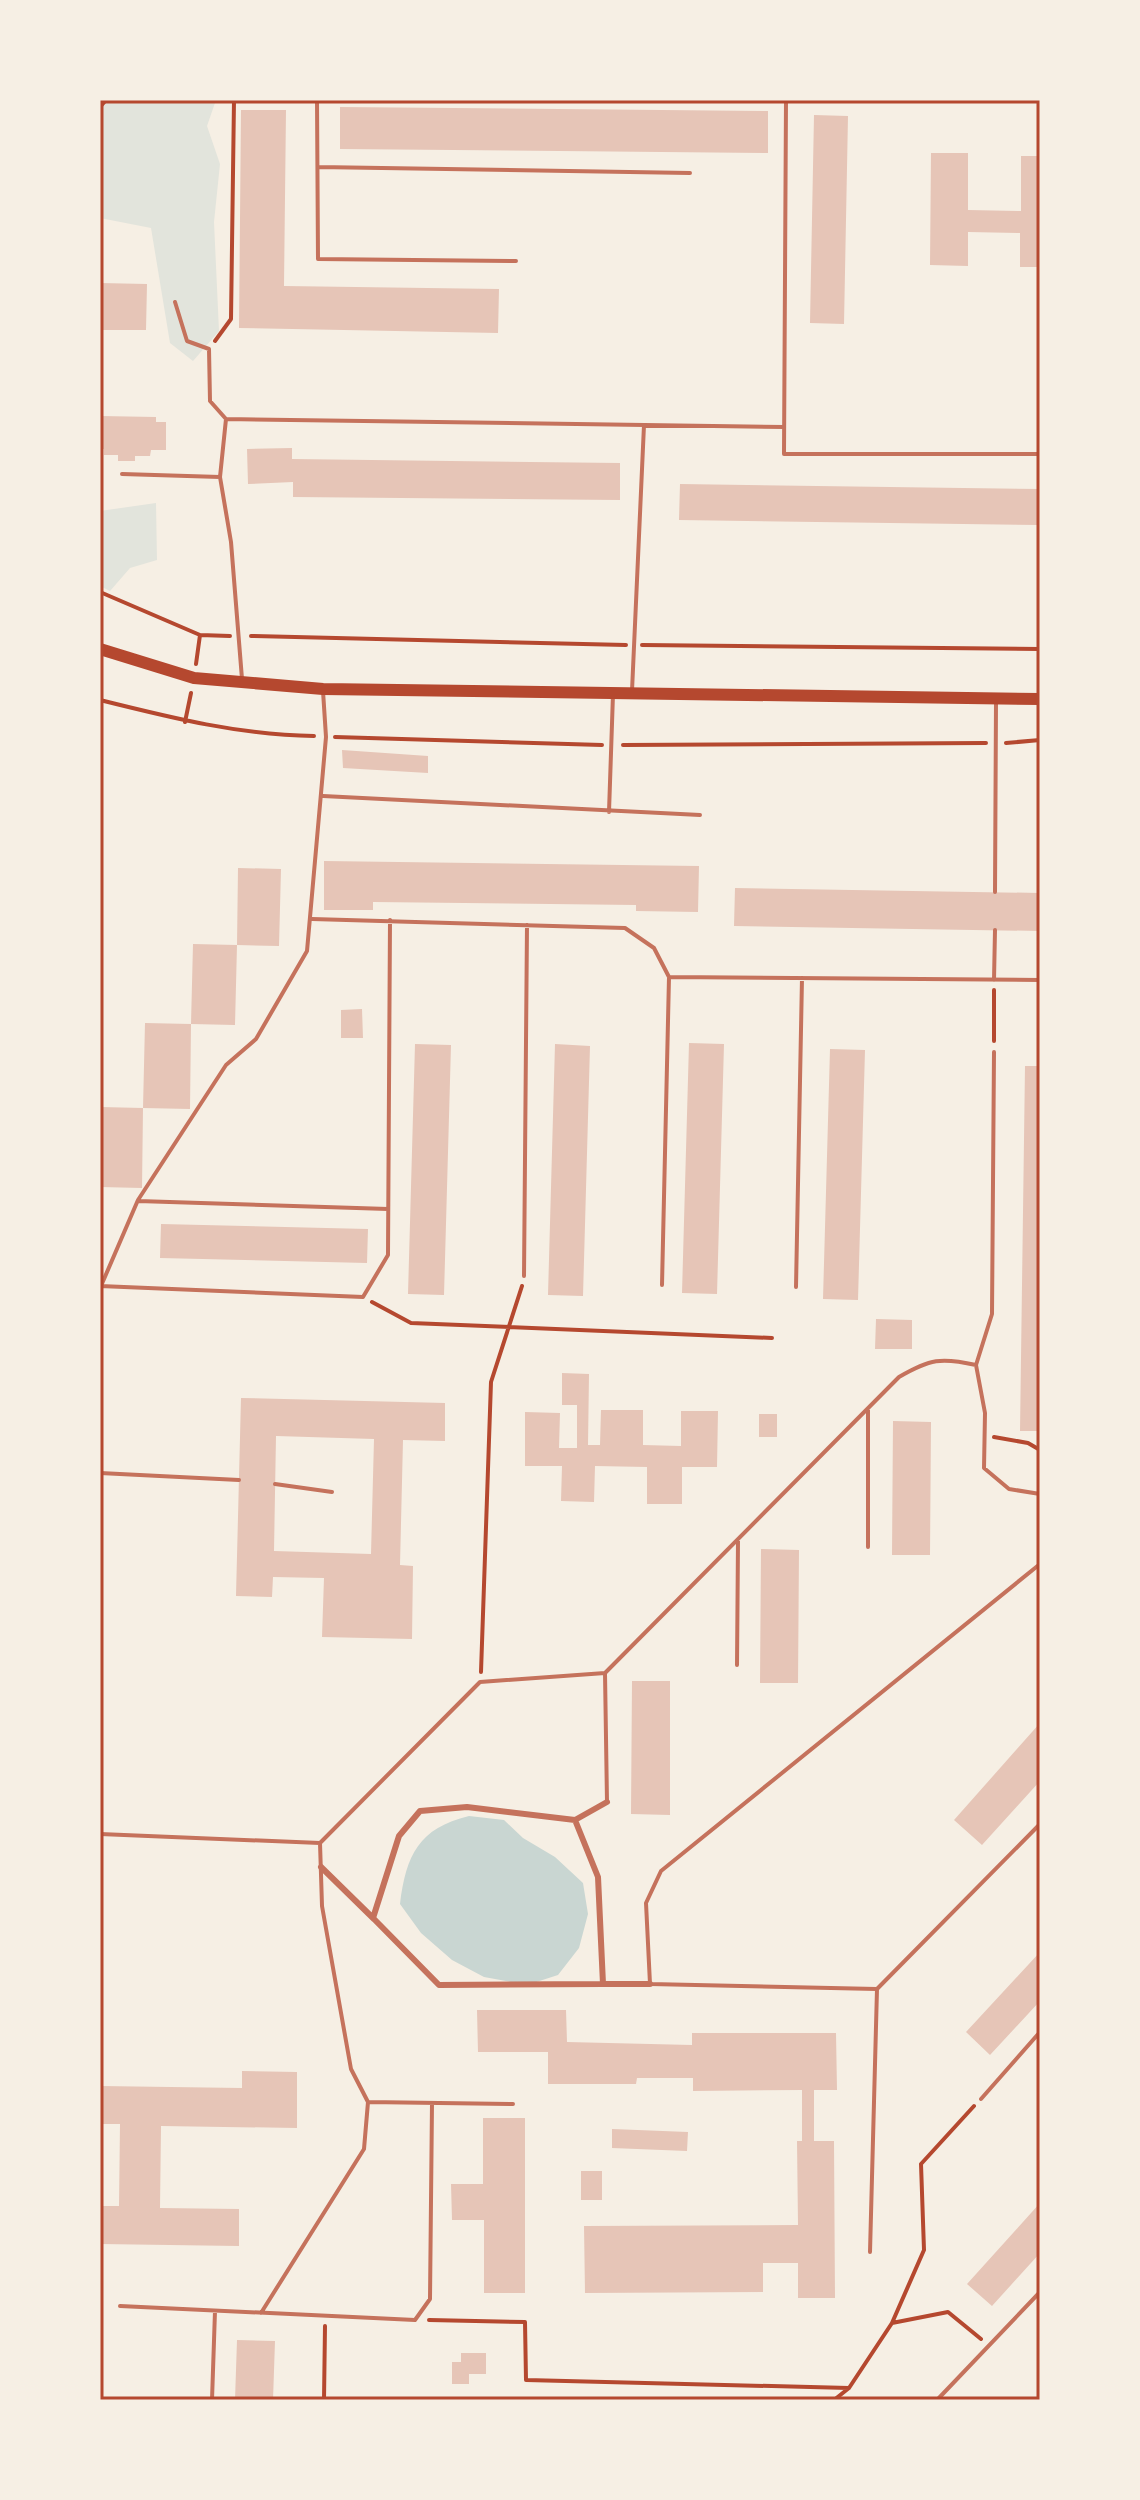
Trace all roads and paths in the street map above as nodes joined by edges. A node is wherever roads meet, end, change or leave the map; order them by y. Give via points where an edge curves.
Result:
1 (106, 100) edge
2 (234, 100) edge
3 (317, 100) edge
4 (786, 100) edge
5 (100, 107) edge
6 (318, 167) junction
7 (690, 173) dead end
8 (516, 261) dead end
9 (175, 302) dead end
10 (209, 349) junction
11 (226, 419) junction
12 (644, 425) junction
13 (784, 427) junction
14 (1040, 454) edge
15 (122, 474) dead end
16 (220, 477) junction
17 (100, 592) edge
18 (200, 635) junction
19 (240, 636) junction
20 (634, 645) junction
21 (100, 649) edge
22 (1040, 649) edge
23 (194, 678) junction
24 (242, 684) junction
25 (323, 689) junction
26 (613, 692) junction
27 (632, 693) junction
28 (996, 699) junction
29 (1040, 699) edge
30 (100, 700) edge
31 (185, 722) junction
32 (326, 737) junction
33 (1040, 740) edge
34 (996, 743) junction
35 (612, 745) junction
36 (322, 796) junction
37 (609, 812) junction
38 (700, 815) dead end
39 (995, 892) dead end
40 (312, 919) junction
41 (390, 920) junction
42 (527, 925) junction
43 (995, 930) dead end
44 (669, 977) junction
45 (802, 978) junction
46 (994, 980) junction
47 (1040, 980) edge
48 (994, 1052) joint
49 (138, 1200) junction
50 (388, 1209) junction
51 (524, 1276) joint
52 (662, 1285) dead end
53 (100, 1286) edge
54 (796, 1287) dead end
55 (363, 1297) junction
56 (100, 1326) edge
57 (511, 1327) junction
58 (772, 1338) dead end
59 (976, 1365) junction
60 (868, 1410) junction
61 (984, 1435) junction
62 (1040, 1450) edge
63 (100, 1473) edge
64 (239, 1480) dead end
65 (275, 1484) dead end
66 (332, 1492) dead end
67 (1040, 1494) edge
68 (738, 1539) junction
69 (868, 1547) dead end
70 (1040, 1564) edge
71 (737, 1665) dead end
72 (605, 1673) junction
73 (480, 1682) junction
74 (607, 1802) joint
75 (575, 1820) junction
76 (1040, 1824) edge
77 (100, 1834) edge
78 (320, 1843) junction
79 (321, 1867) junction
80 (373, 1918) junction
81 (603, 1984) junction
82 (650, 1984) junction
83 (877, 1989) junction
84 (1040, 2032) edge
85 (981, 2099) joint
86 (368, 2102) junction
87 (432, 2103) junction
88 (513, 2104) dead end
89 (870, 2252) dead end
90 (1040, 2292) edge
91 (120, 2306) dead end
92 (215, 2311) junction
93 (261, 2313) junction
94 (325, 2315) junction
95 (415, 2320) junction
96 (892, 2323) junction
97 (990, 2346) junction
98 (849, 2388) junction
99 (212, 2400) edge
100 (324, 2400) edge
101 (834, 2400) edge
102 (937, 2400) edge

1 - 5 path
2 - 10 path via 231,319
3 - 6 lane
4 - 13 lane
6 - 7 lane
6 - 8 lane via 318,259
9 - 10 lane via 187,341
10 - 11 lane via 210,401
11 - 12 lane
11 - 16 lane
12 - 13 lane
12 - 20 lane
13 - 14 lane via 784,454
15 - 16 lane
16 - 19 lane
17 - 18 path
18 - 19 path
18 - 23 path
19 - 20 path
19 - 24 lane
20 - 22 path
20 - 27 lane
21 - 23 main road
23 - 24 main road
23 - 31 path
24 - 25 main road
25 - 26 main road
25 - 32 lane
26 - 27 main road
26 - 35 lane
27 - 28 main road
28 - 29 main road
28 - 34 lane
30 - 31 path
31 - 32 path via 258,735
32 - 35 path
32 - 36 lane
33 - 34 path
34 - 35 path
34 - 39 lane
35 - 37 lane
36 - 37 lane
36 - 40 lane
37 - 38 lane
40 - 41 lane
40 - 49 lane via 307,951 256,1039 226,1065
41 - 42 lane
41 - 50 lane
42 - 44 lane via 625,928 654,948
42 - 51 lane
43 - 46 lane
44 - 45 lane
44 - 52 lane
45 - 46 lane
45 - 54 lane
46 - 47 lane
46 - 48 path
48 - 59 lane via 992,1314
49 - 50 lane
49 - 53 lane
50 - 55 lane via 388,1255
51 - 57 path
53 - 55 lane
53 - 56 lane
55 - 57 path via 411,1323
57 - 58 path
57 - 73 path via 491,1382
59 - 60 lane via 928,1360 899,1377
59 - 61 lane
60 - 68 lane
60 - 69 lane
61 - 62 path
61 - 67 lane via 984,1468 1009,1489
63 - 64 lane
65 - 66 lane
68 - 71 lane
68 - 72 lane
70 - 82 lane via 661,1871 646,1903
72 - 73 lane
72 - 74 lane
73 - 78 lane
74 - 75 street
75 - 80 street via 467,1807 420,1811 399,1836
75 - 81 street via 598,1877
76 - 83 lane
77 - 78 lane
78 - 79 lane
79 - 80 street
79 - 86 lane via 322,1906 351,2069
80 - 81 street via 439,1985
81 - 82 street
82 - 83 lane
83 - 89 lane
84 - 85 lane
85 - 96 path via 921,2164 924,2250
86 - 87 lane
86 - 93 lane via 364,2149
87 - 88 lane
87 - 95 lane via 430,2299
90 - 97 lane
91 - 92 lane
92 - 93 lane
92 - 99 lane
93 - 94 lane
94 - 95 lane
94 - 100 path
95 - 98 path via 525,2322 526,2380
96 - 97 path via 948,2312
96 - 98 path
97 - 102 lane
98 - 101 path

